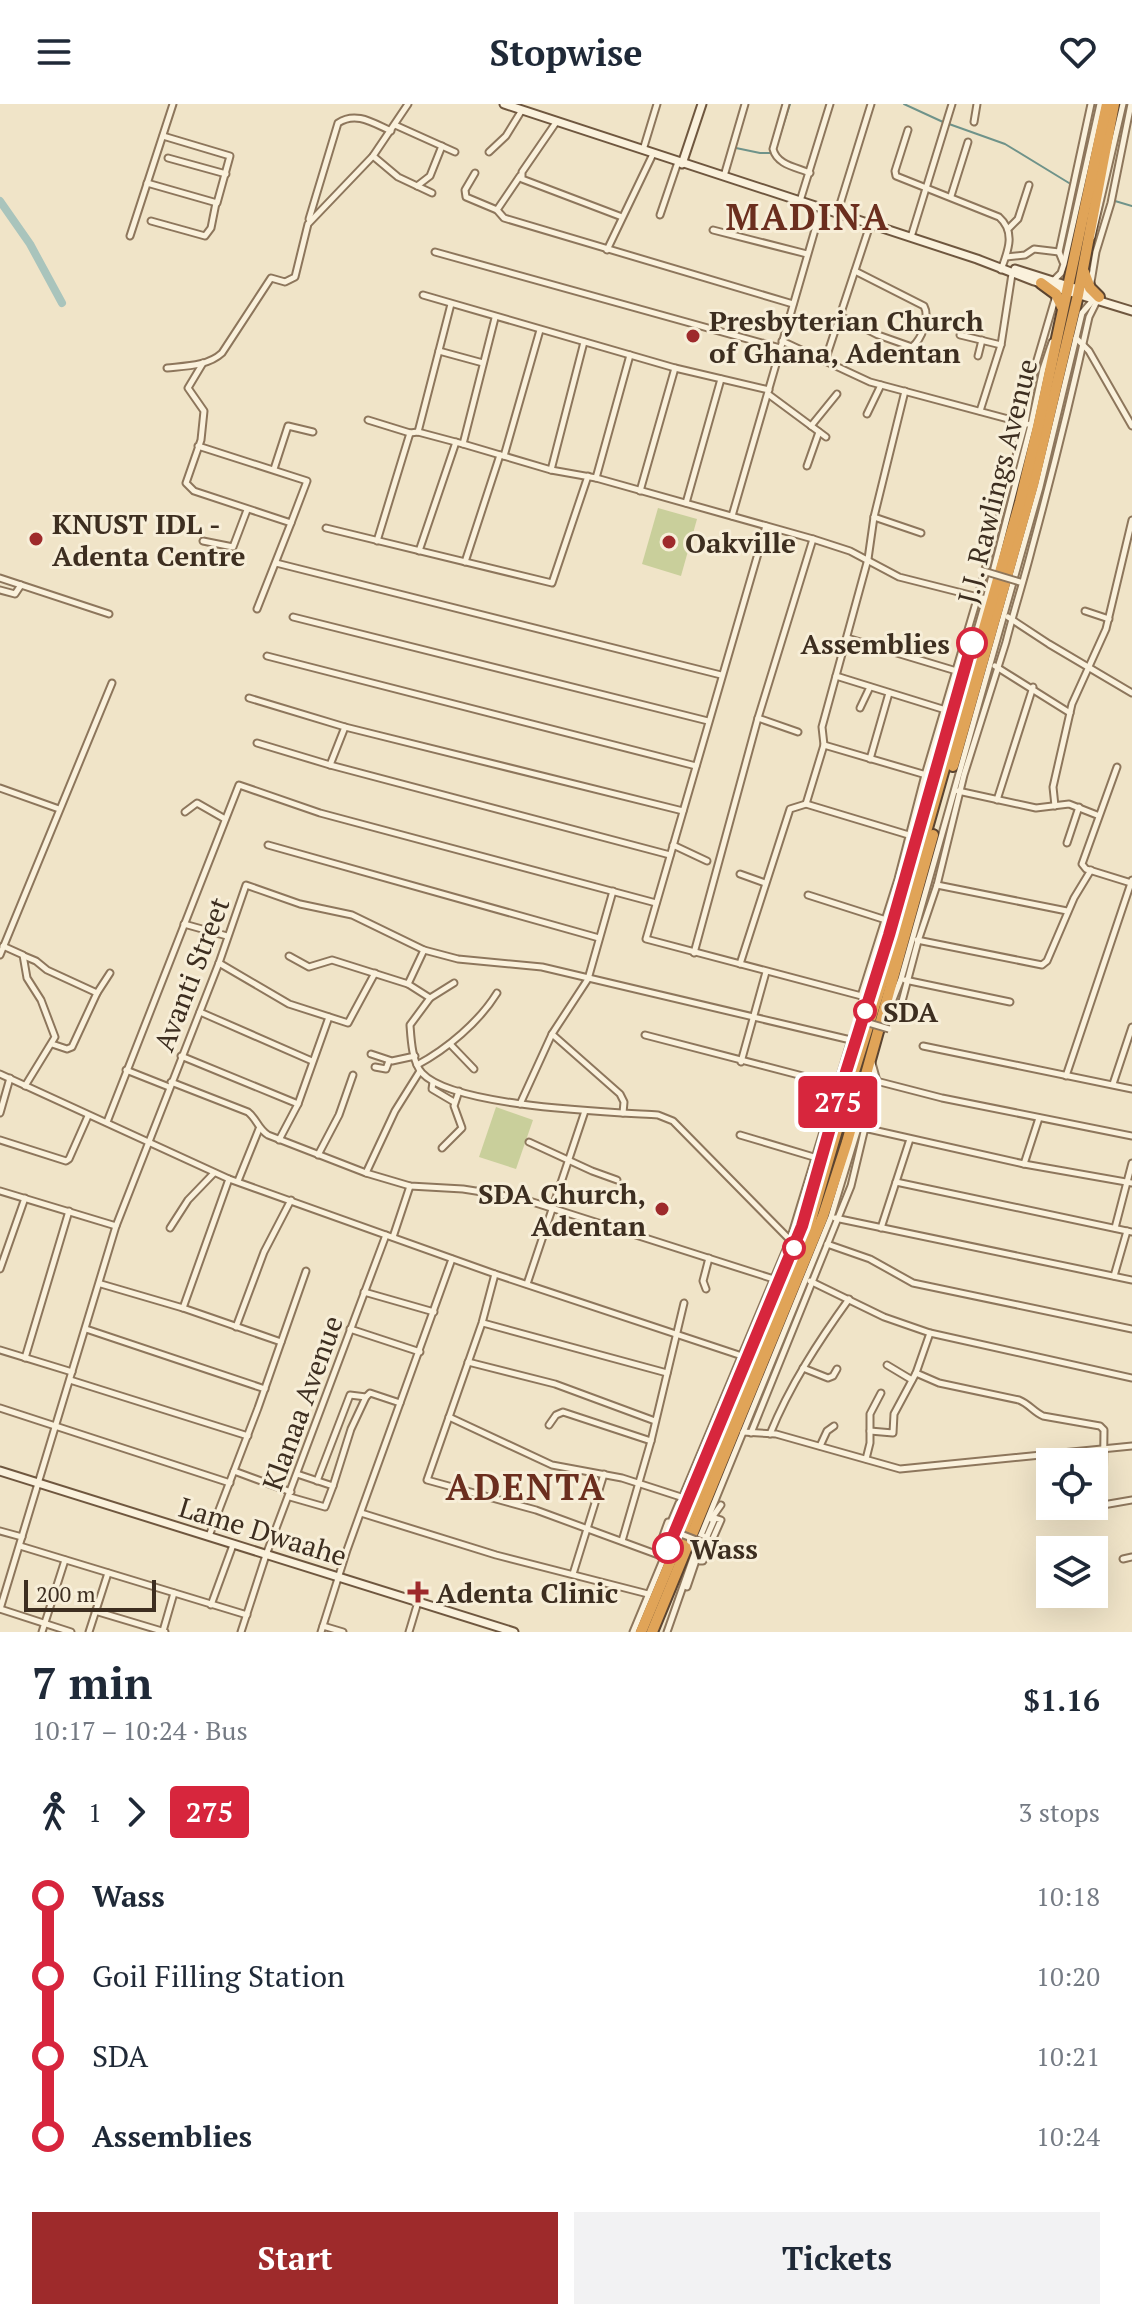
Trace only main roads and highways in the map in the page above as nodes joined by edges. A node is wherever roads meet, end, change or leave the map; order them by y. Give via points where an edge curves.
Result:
1 (1107, 104) edge
2 (1114, 104) edge
3 (1046, 282) road end
4 (1082, 293) junction
5 (862, 1039) junction
6 (858, 1077) junction
7 (847, 1142) junction
8 (850, 1159) road end
9 (825, 1177) junction
10 (814, 1186) road end
11 (641, 1632) edge
12 (652, 1632) edge

1 - 4 highway via 1094,141 1075,251
2 - 4 highway
3 - 4 highway
4 - 5 highway via 978,691
4 - 5 highway, J.J. Rawlings Avenue via 1062,311 1016,501
5 - 6 highway, J.J. Rawlings Avenue
5 - 6 highway via 870,1058
6 - 7 highway
6 - 9 highway, J.J. Rawlings Avenue
7 - 8 highway
7 - 12 highway via 738,1437
9 - 10 highway
9 - 11 highway, J.J. Rawlings Avenue via 806,1237 659,1577

